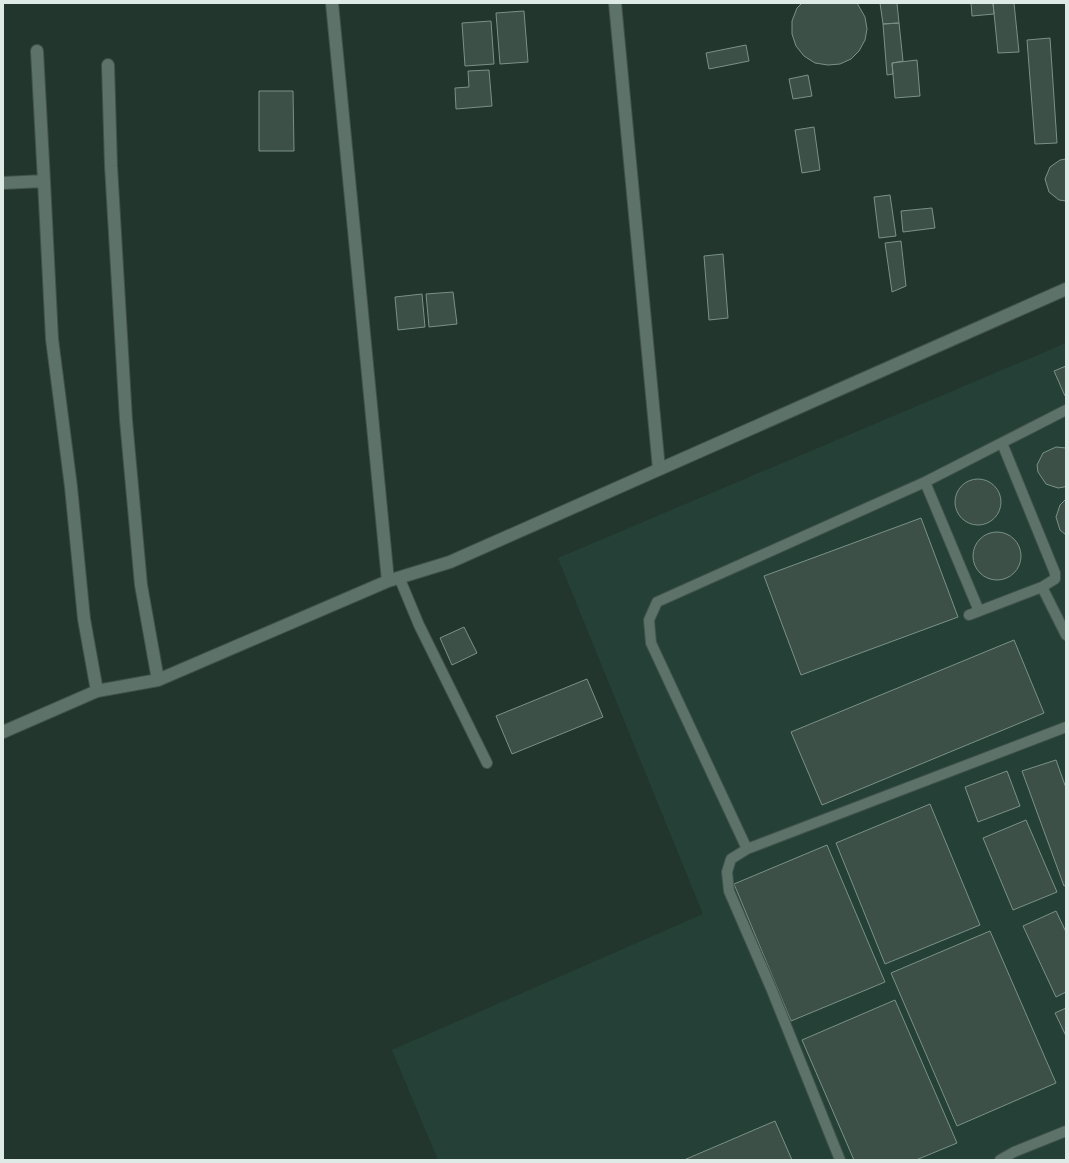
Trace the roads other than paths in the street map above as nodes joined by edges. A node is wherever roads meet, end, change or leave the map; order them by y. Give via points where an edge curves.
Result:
1 (332, 3) edge
2 (615, 3) edge
3 (37, 52) dead end
4 (108, 65) dead end
5 (44, 181) junction
6 (3, 183) edge
7 (1066, 289) edge
8 (1066, 410) edge
9 (1002, 443) junction
10 (659, 469) junction
11 (925, 482) junction
12 (399, 577) junction
13 (388, 581) junction
14 (1042, 588) junction
15 (979, 611) junction
16 (969, 615) dead end
17 (1066, 635) edge
18 (158, 680) junction
19 (97, 691) junction
20 (1066, 727) edge
21 (3, 732) edge
22 (487, 763) dead end
23 (746, 849) junction
24 (1066, 1131) edge
25 (840, 1160) edge
26 (1000, 1160) edge

1 - 13 street
2 - 10 street
3 - 5 street
4 - 18 street via 111,166 126,420 141,585
5 - 6 street
5 - 19 street via 52,339 71,487 84,619
7 - 10 street
8 - 9 lane
9 - 11 lane
9 - 14 lane via 1055,573 1052,583
10 - 12 street via 450,562
11 - 15 lane
11 - 23 lane via 658,602 649,620 651,643
12 - 13 street
12 - 22 lane via 419,625
13 - 18 street
14 - 15 lane
14 - 17 lane
15 - 16 lane
18 - 19 street
19 - 21 street
20 - 23 lane
23 - 25 lane via 731,859 727,872 729,891
24 - 26 lane

